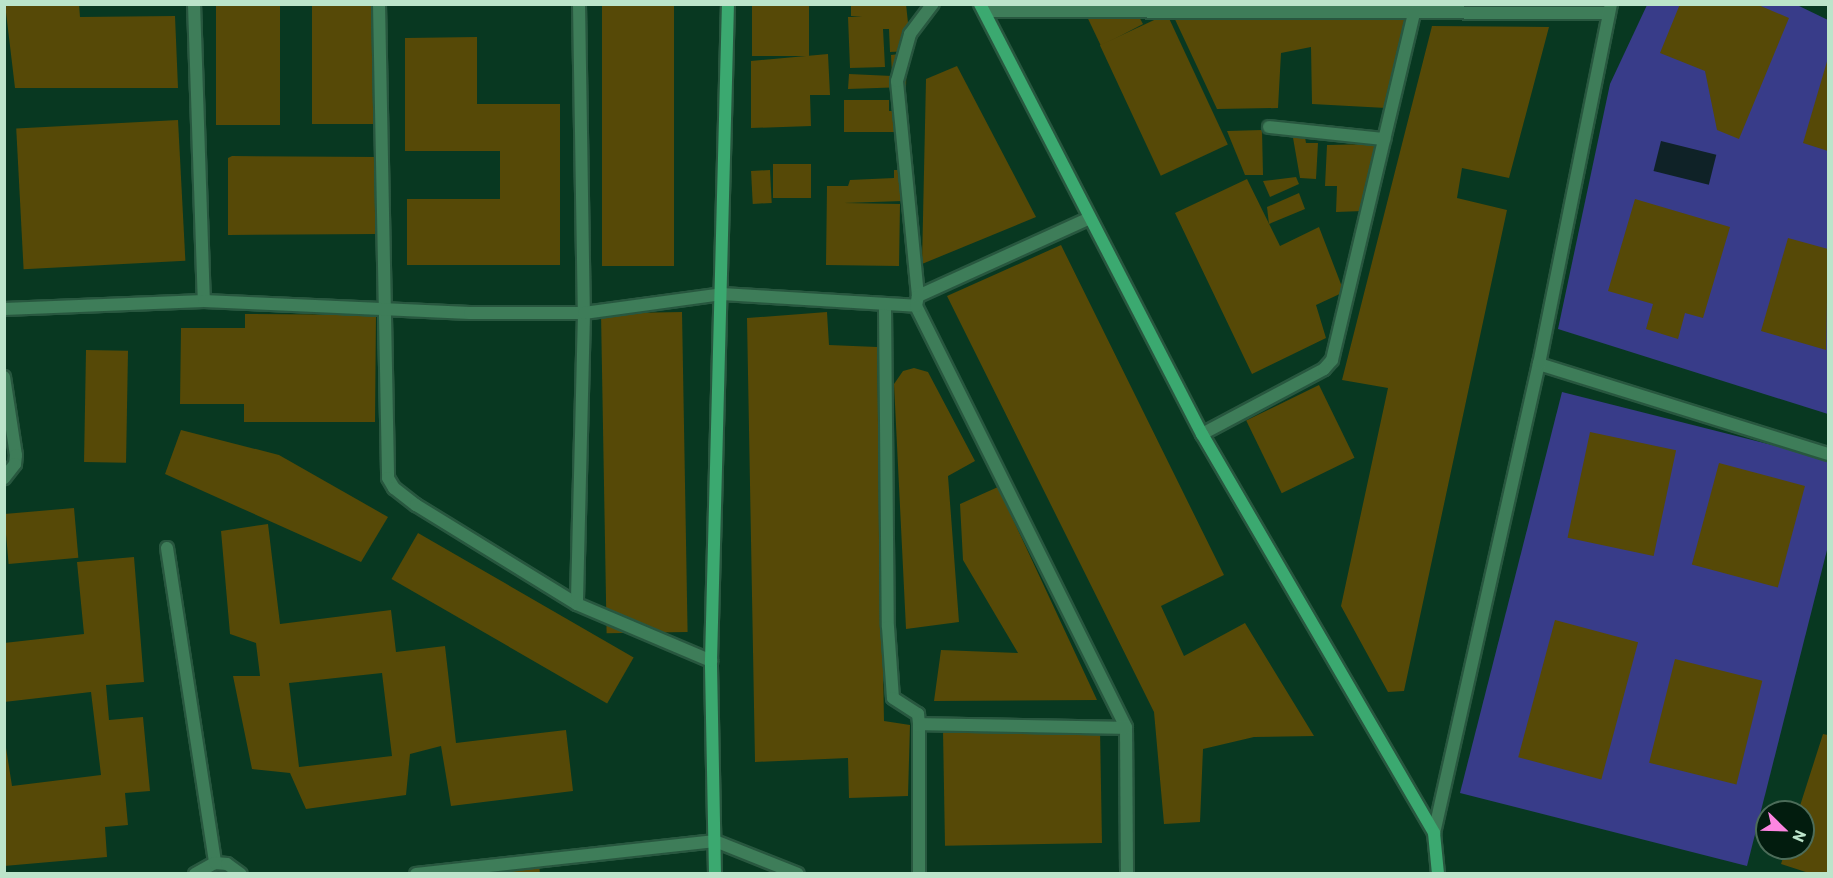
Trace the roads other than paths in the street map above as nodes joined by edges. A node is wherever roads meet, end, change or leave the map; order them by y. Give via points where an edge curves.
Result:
1 (194, 4) edge
2 (379, 4) edge
3 (579, 4) edge
4 (728, 4) edge
5 (933, 4) edge
6 (982, 8) edge
7 (1610, 9) edge
8 (1414, 12) junction
9 (1269, 127) dead end
10 (1384, 139) junction
11 (1088, 219) junction
12 (722, 294) junction
13 (204, 301) junction
14 (917, 301) junction
15 (386, 307) junction
16 (885, 307) junction
17 (4, 309) edge
18 (584, 313) junction
19 (1539, 364) junction
20 (4, 377) edge
21 (1203, 434) junction
22 (1828, 454) edge
23 (4, 478) edge
24 (167, 548) dead end
25 (577, 604) junction
26 (711, 661) junction
27 (920, 724) junction
28 (1126, 728) junction
29 (1434, 833) junction
30 (715, 841) junction
31 (214, 863) junction
32 (195, 873) edge
33 (241, 873) edge
34 (416, 873) edge
35 (715, 873) edge
36 (798, 873) edge
37 (919, 873) edge
38 (1126, 873) edge
39 (1438, 873) edge

1 - 13 street
2 - 15 street
3 - 18 street
4 - 12 street
5 - 14 street via 910,34 897,81
6 - 8 street
6 - 11 street
7 - 8 street
7 - 19 street
8 - 10 street
9 - 10 street
10 - 21 street via 1332,360 1324,369
11 - 14 street
11 - 21 street
12 - 16 street
12 - 18 street
12 - 26 street
13 - 15 street
13 - 17 street
14 - 16 street
14 - 28 street
15 - 18 street via 470,313
15 - 25 street via 388,478 394,488
16 - 27 street via 893,698 918,714
18 - 25 street
19 - 22 street
19 - 29 street
20 - 23 street via 16,454 15,464
21 - 29 street
24 - 31 street
25 - 26 street
26 - 30 street
27 - 28 street
27 - 37 street
28 - 38 street
29 - 39 street
30 - 34 street
30 - 35 street
30 - 36 street
31 - 32 street
31 - 33 street via 227,864

